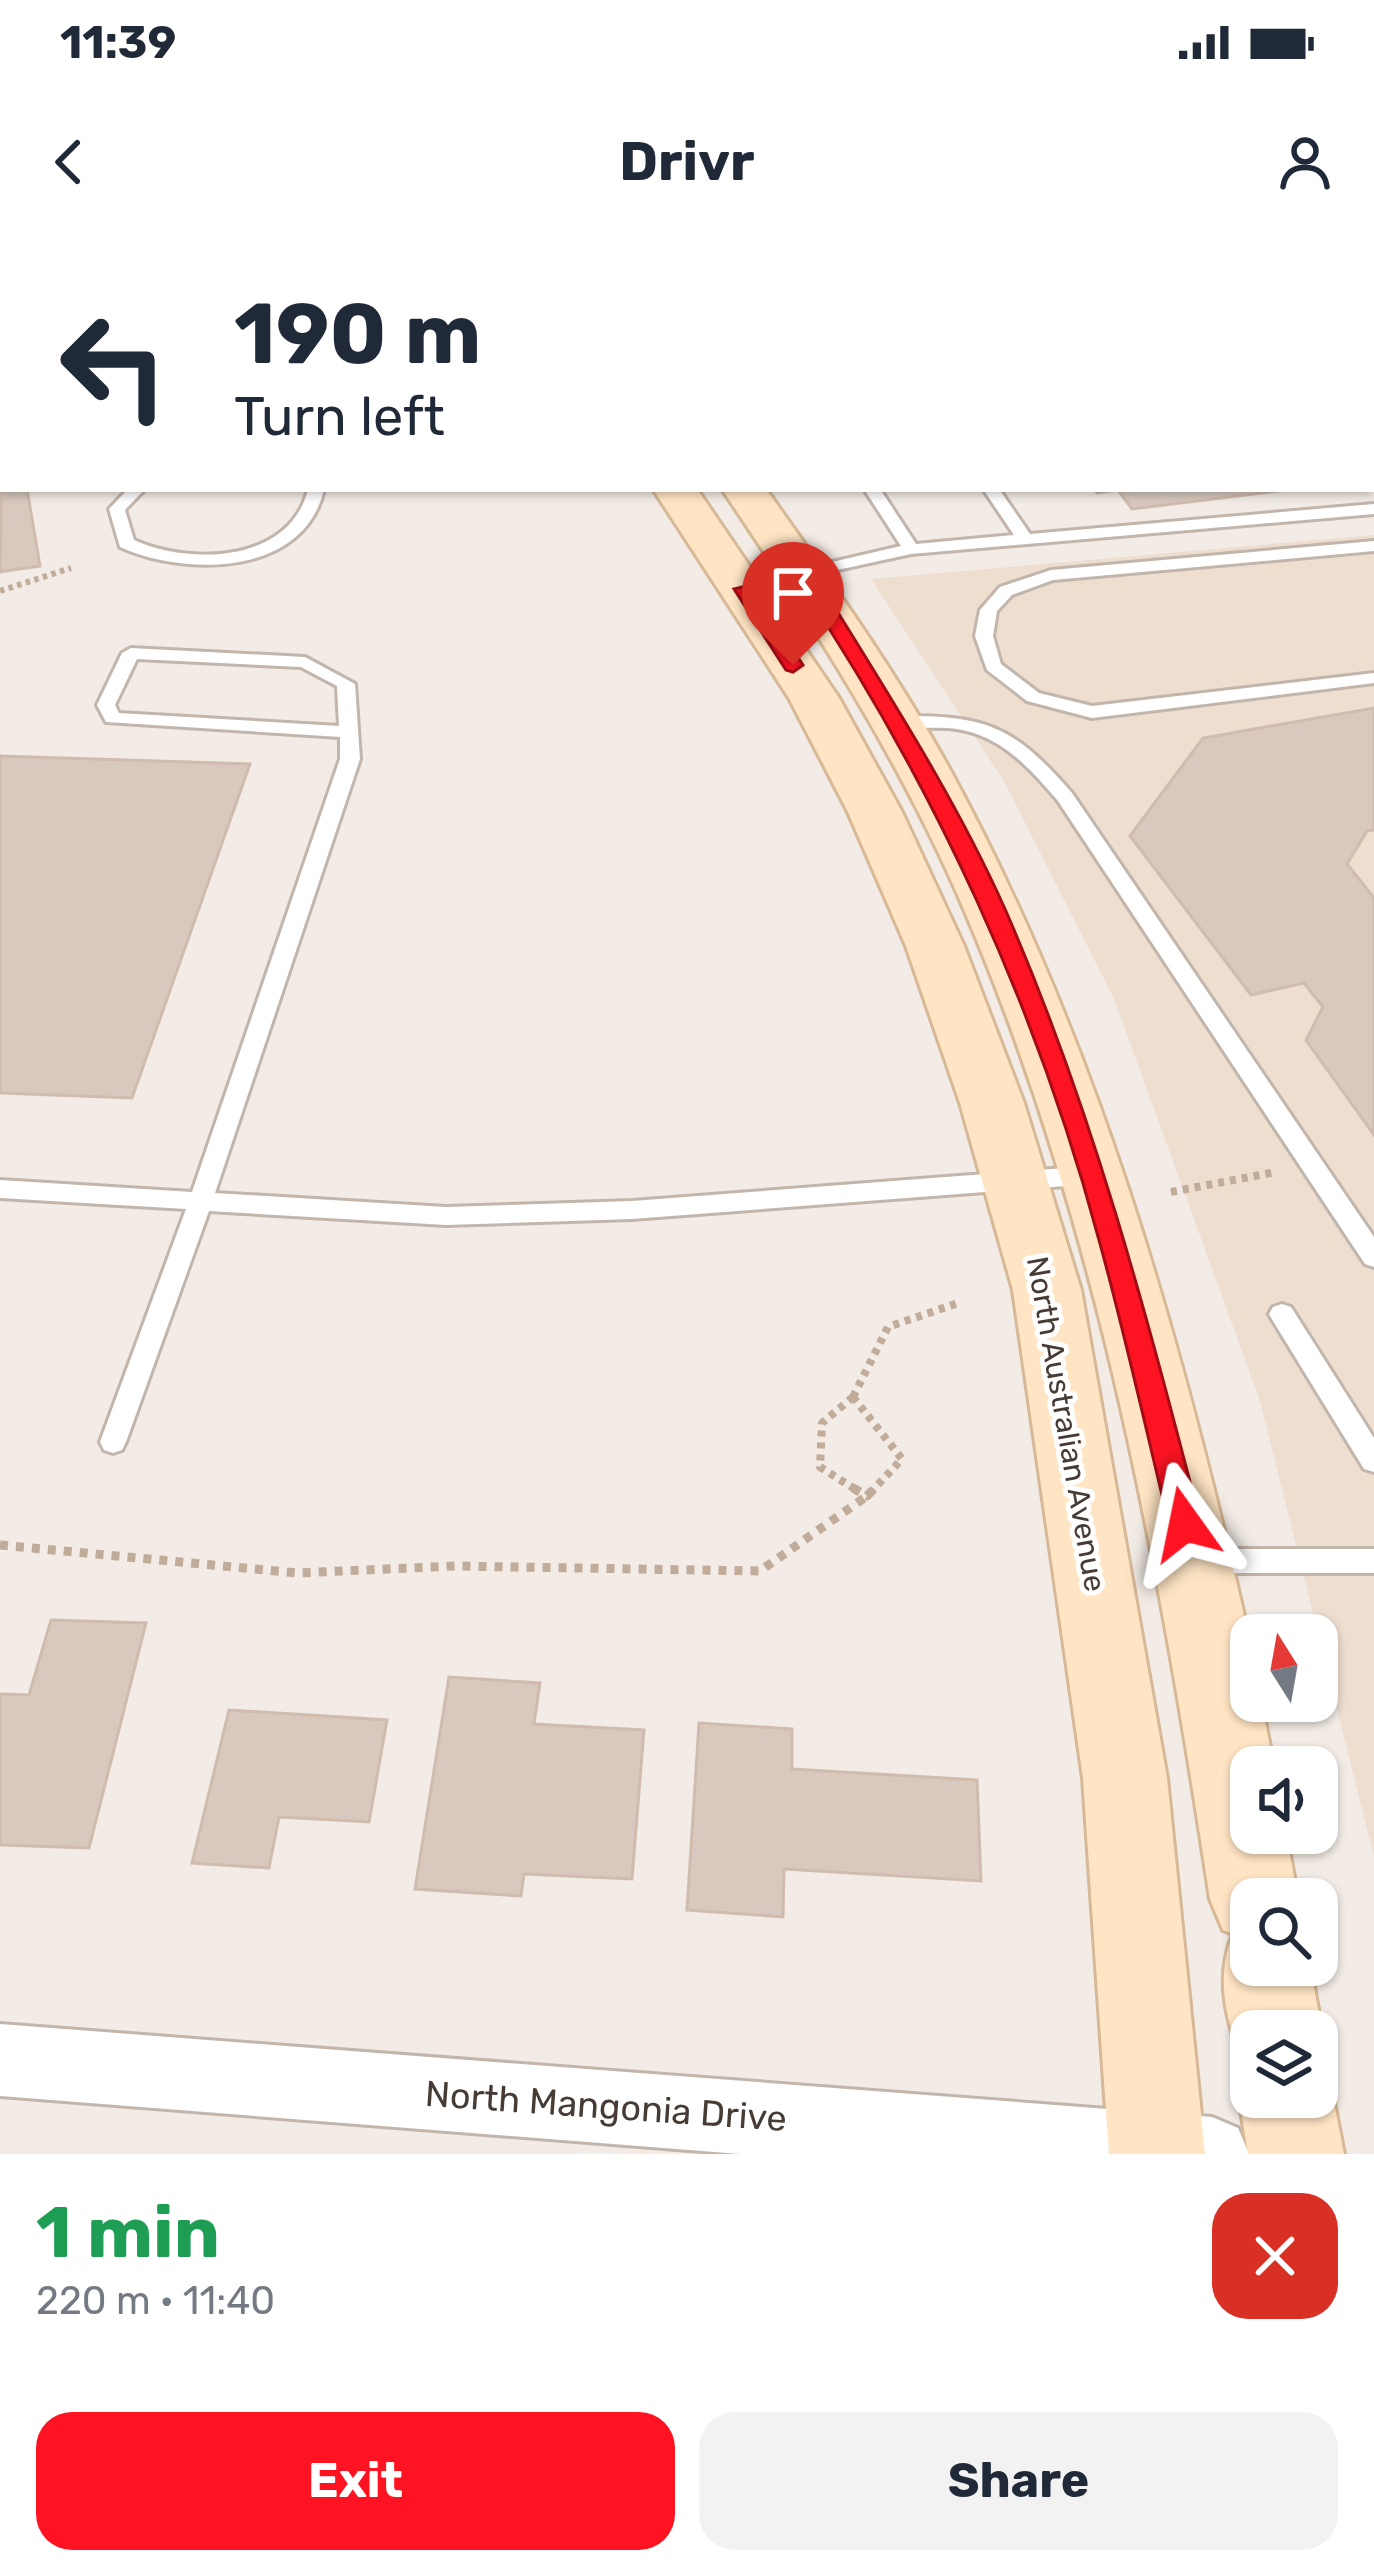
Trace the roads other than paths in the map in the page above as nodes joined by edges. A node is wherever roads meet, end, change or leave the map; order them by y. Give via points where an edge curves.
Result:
1 (134, 492) edge
2 (316, 492) edge
3 (677, 492) edge
4 (746, 492) edge
5 (874, 492) edge
6 (993, 492) edge
7 (1374, 509) edge
8 (1025, 539) junction
9 (1374, 545) edge
10 (911, 550) junction
11 (805, 578) junction
12 (743, 589) junction
13 (1374, 678) edge
14 (896, 722) junction
15 (349, 732) junction
16 (1053, 1178) junction
17 (0, 1189) edge
18 (199, 1203) junction
19 (1374, 1258) edge
20 (1282, 1314) dead end
21 (113, 1442) dead end
22 (1374, 1461) edge
23 (1193, 1562) junction
24 (1374, 1562) edge
25 (1251, 1878) edge
26 (0, 2060) edge
27 (1290, 2118) edge
28 (1175, 2152) edge
29 (1296, 2154) edge

1 - 2 lane via 117,509 126,543 163,558 230,558 290,539
3 - 12 main road, North Australian Avenue
4 - 11 main road, North Australian Avenue
5 - 10 lane
6 - 8 lane
7 - 8 lane
8 - 10 lane
9 - 13 lane via 1051,574 1006,591 989,610 983,637 993,666 1033,697 1092,712
10 - 11 lane
11 - 12 lane
11 - 14 main road, North Australian Avenue
12 - 16 main road, North Australian Avenue via 875,812
14 - 16 main road, North Australian Avenue via 992,907 1053,1057
14 - 19 lane via 976,725 1028,753
15 - 15 lane via 113,718 106,705 131,653 305,662 346,684
15 - 18 lane via 350,759
16 - 18 lane via 446,1216
16 - 23 main road, North Australian Avenue via 1170,1450
16 - 28 main road, North Australian Avenue via 1048,1290
17 - 18 lane
18 - 21 lane
20 - 22 lane
23 - 24 lane
23 - 25 main road, North Australian Avenue
26 - 28 street, North Mangonia Drive
27 - 29 main road

